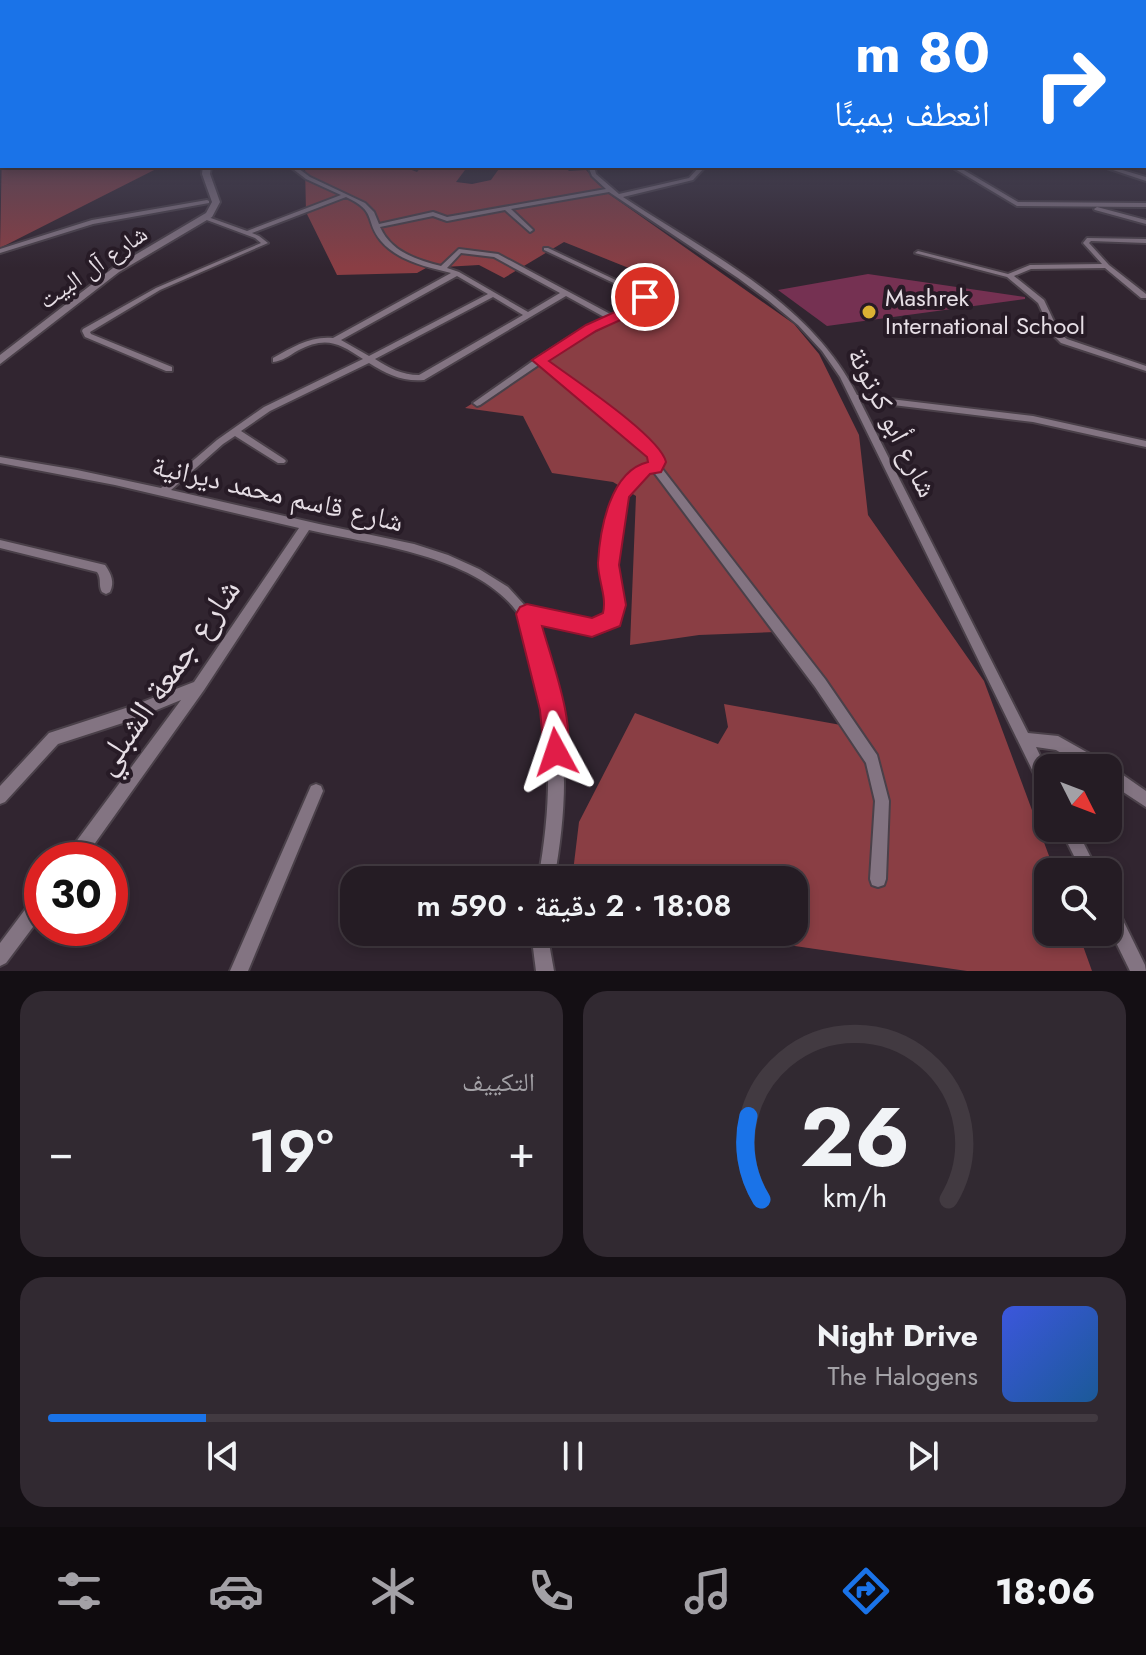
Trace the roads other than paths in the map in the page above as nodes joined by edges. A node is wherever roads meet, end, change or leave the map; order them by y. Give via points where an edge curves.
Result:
1 (199, 177) edge
2 (207, 177) edge
3 (306, 177) edge
4 (597, 177) edge
5 (693, 177) edge
6 (972, 177) edge
7 (614, 193) junction
8 (346, 195) junction
9 (207, 202) junction
10 (1146, 205) edge
11 (1087, 206) junction
12 (507, 209) junction
13 (206, 218) junction
14 (1146, 222) edge
15 (377, 226) junction
16 (530, 230) dead end
17 (247, 233) junction
18 (1146, 241) edge
19 (546, 249) dead end
20 (0, 251) edge
21 (918, 253) dead end
22 (1107, 266) junction
23 (442, 269) junction
24 (457, 273) junction
25 (1009, 276) junction
26 (493, 294) junction
27 (564, 294) junction
28 (1144, 296) dead end
29 (527, 314) junction
30 (611, 318) junction
31 (335, 340) junction
32 (0, 354) edge
33 (276, 360) dead end
34 (368, 360) junction
35 (540, 360) junction
36 (0, 361) edge
37 (169, 369) dead end
38 (1146, 369) edge
39 (853, 397) junction
40 (477, 403) dead end
41 (234, 431) junction
42 (1146, 444) edge
43 (0, 460) edge
44 (281, 461) dead end
45 (655, 467) junction
46 (165, 490) junction
47 (306, 526) junction
48 (0, 544) edge
49 (106, 589) dead end
50 (527, 614) junction
51 (199, 686) junction
52 (1024, 739) junction
53 (1077, 754) edge
54 (1034, 759) edge
55 (1122, 783) edge
56 (316, 791) dead end
57 (0, 797) edge
58 (1146, 800) edge
59 (86, 842) edge
60 (548, 866) edge
61 (878, 879) dead end
62 (24, 925) edge
63 (1122, 936) edge
64 (541, 946) edge
65 (0, 957) edge
66 (239, 971) edge
67 (545, 971) edge
68 (1139, 971) edge

1 - 9 street
2 - 13 street via 216,202
3 - 8 street
4 - 7 street, شارع أبو كرتونة
5 - 7 street
6 - 11 street via 1017,204
7 - 12 street
7 - 39 street, شارع أبو كرتونة via 805,326 830,354
8 - 15 street via 369,209
8 - 17 street
9 - 20 street via 92,222
9 - 32 street, شارع آل البيت via 196,217 86,285
10 - 11 street
11 - 14 street
12 - 15 street via 444,220 433,214
12 - 16 street
13 - 17 street
13 - 36 street, شارع آل البيت via 116,270
15 - 23 street via 392,247
17 - 37 street via 265,245 158,289 86,331
18 - 22 street via 1086,240
19 - 30 street via 646,298
21 - 25 street
22 - 25 street via 1030,267
22 - 28 street
23 - 24 street
23 - 27 street via 459,251 490,253
24 - 26 street
24 - 31 street
25 - 38 street via 1041,302 1064,341
26 - 29 street
26 - 34 street
27 - 29 street
27 - 30 street
29 - 34 street via 421,378 411,380
30 - 35 street
31 - 33 street via 317,339
31 - 34 street
34 - 41 street via 280,402
35 - 40 street
35 - 45 street via 631,431 655,455
39 - 42 street via 1023,417
39 - 52 street, شارع أبو كرتونة
41 - 44 street
41 - 46 street
43 - 46 street, شارع قاسم محمد ديرانية
45 - 50 street via 645,469 620,495 608,565 616,605 612,620 592,628
45 - 61 street via 820,683 872,760 882,801
46 - 47 street, شارع قاسم محمد ديرانية
47 - 50 street, شارع قاسم محمد ديرانية via 428,552 498,586
47 - 51 street, شارع جمعة الشبلي
48 - 49 street via 101,568
50 - 60 street via 556,731 558,800
51 - 57 street via 54,738
51 - 59 street, شارع جمعة الشبلي
52 - 53 street via 1058,743
52 - 54 street, شارع أبو كرتونة
55 - 58 street
56 - 66 street
62 - 65 street
63 - 68 street
64 - 67 street

